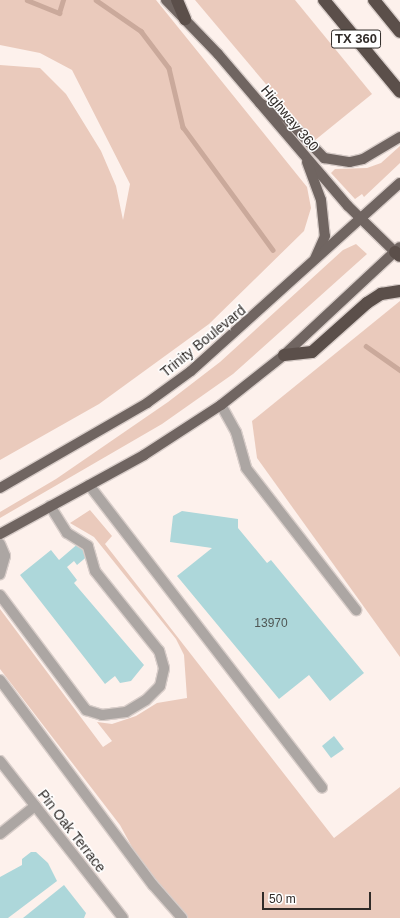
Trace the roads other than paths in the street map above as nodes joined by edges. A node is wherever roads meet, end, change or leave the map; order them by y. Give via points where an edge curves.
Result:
1 (166, 0) edge
2 (178, 0) edge
3 (324, 0) edge
4 (374, 0) edge
5 (185, 19) junction
6 (400, 32) edge
7 (400, 92) edge
8 (258, 102) junction
9 (400, 137) edge
10 (307, 160) junction
11 (400, 183) edge
12 (362, 219) junction
13 (398, 252) edge
14 (301, 274) junction
15 (400, 291) edge
16 (284, 355) junction
17 (221, 405) junction
18 (89, 485) junction
19 (0, 488) edge
20 (50, 506) junction
21 (0, 534) edge
22 (0, 544) edge
23 (0, 574) edge
24 (0, 595) edge
25 (356, 610) dead end
26 (0, 680) edge
27 (0, 761) edge
28 (322, 788) dead end
29 (35, 806) junction
30 (0, 834) edge
31 (123, 918) edge
32 (182, 918) edge

1 - 5 main road, Highway 360
2 - 5 highway
3 - 7 highway, TX 360
4 - 6 highway, TX 360
5 - 8 main road, Highway 360
8 - 9 main road via 285,117 324,158 350,162 363,159
8 - 10 main road, Highway 360
10 - 12 main road, Highway 360
10 - 14 main road via 320,200 325,236 320,253
11 - 12 main road, Trinity Boulevard
12 - 13 main road, Highway 360
12 - 14 main road, Trinity Boulevard
13 - 16 main road
14 - 19 main road, Trinity Boulevard via 191,371 147,403
15 - 16 highway via 381,294 367,303 312,352
16 - 17 main road
17 - 18 main road
17 - 25 street via 236,432 246,468
18 - 20 main road
18 - 28 street
20 - 21 main road
20 - 24 street via 67,533 88,546 95,571 159,651 164,668 160,686 146,700 126,712 108,715 86,710
22 - 23 street via 4,556
26 - 32 street via 153,885
27 - 29 street, Pin Oak Terrace
29 - 30 street
29 - 31 street, Pin Oak Terrace

